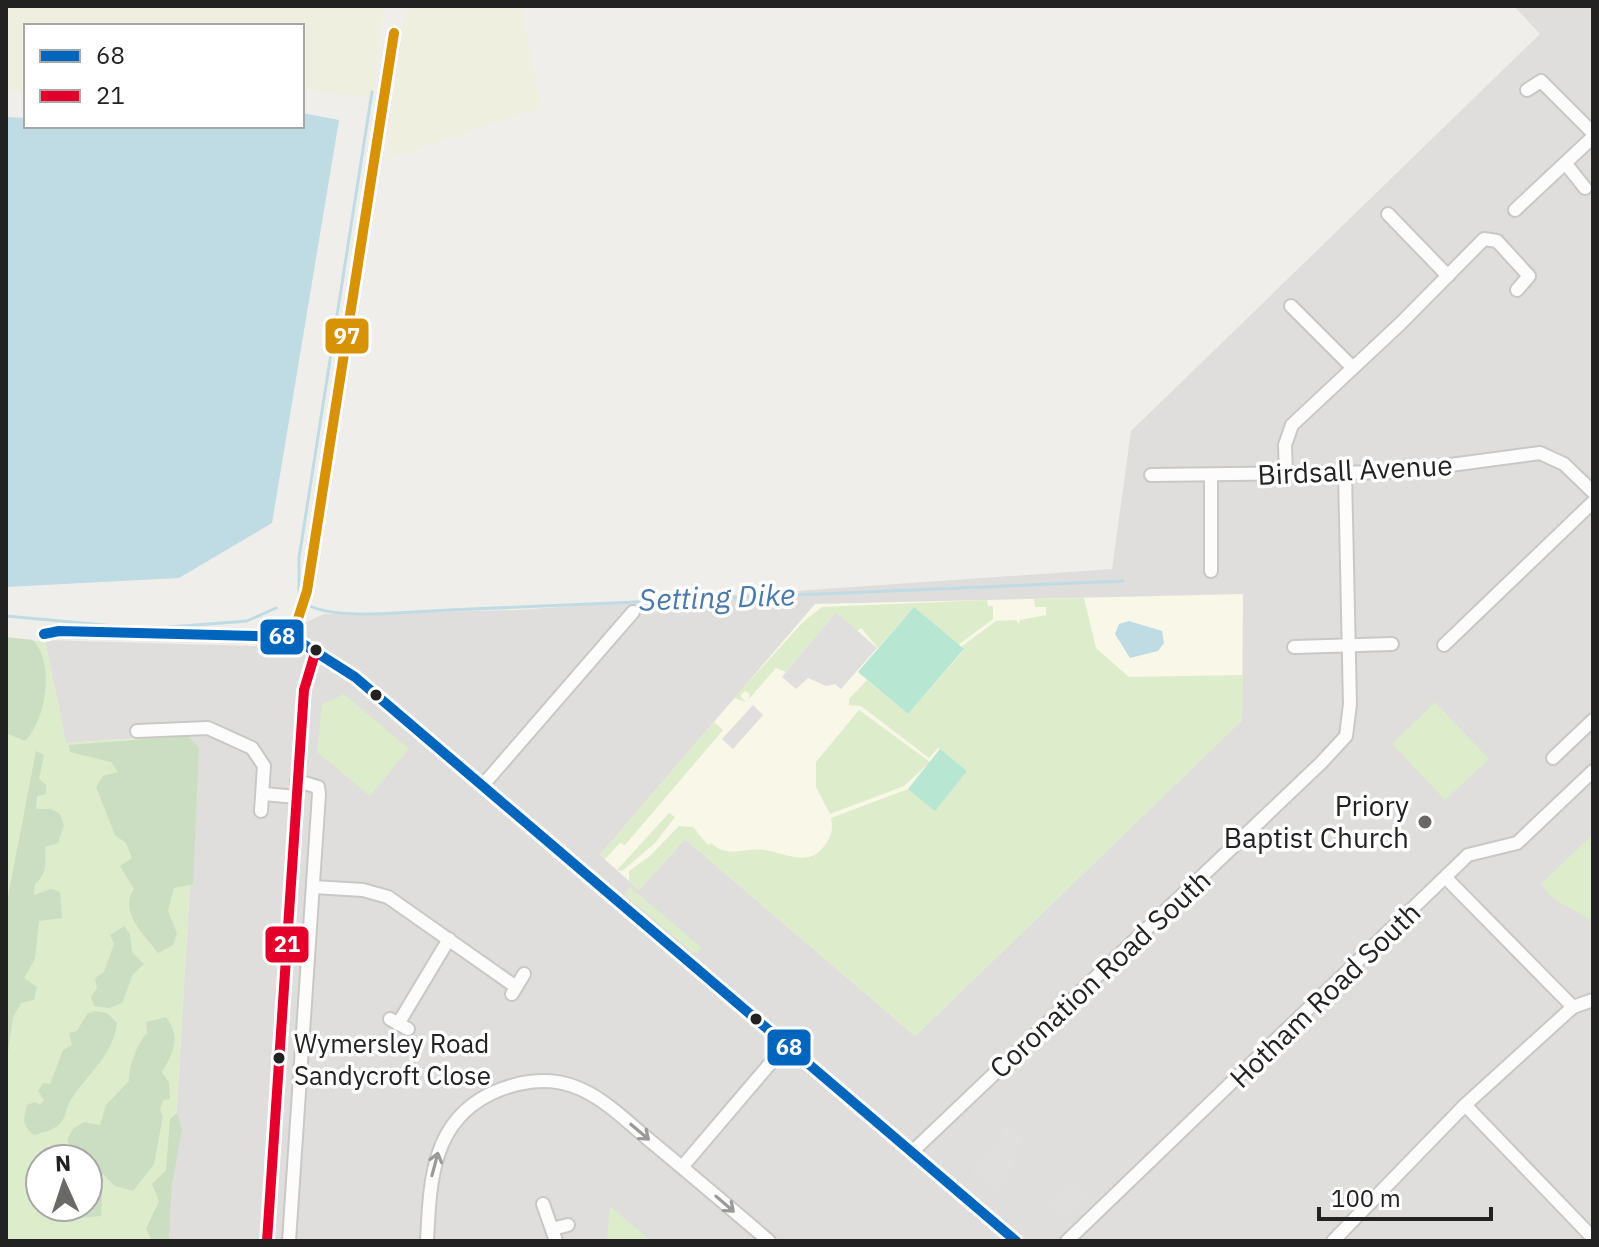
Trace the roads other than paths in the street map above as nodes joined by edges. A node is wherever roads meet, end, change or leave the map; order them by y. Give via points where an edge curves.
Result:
1 (394, 33) dead end
2 (1527, 90) dead end
3 (1593, 135) edge
4 (1566, 164) junction
5 (1585, 188) dead end
6 (1515, 210) dead end
7 (1390, 222) dead end
8 (1448, 276) junction
9 (1517, 290) dead end
10 (1288, 324) dead end
11 (1352, 367) junction
12 (1345, 473) junction
13 (1286, 474) junction
14 (1151, 475) dead end
15 (1211, 475) junction
16 (1593, 492) edge
17 (1593, 502) edge
18 (1211, 571) dead end
19 (633, 612) dead end
20 (44, 634) dead end
21 (292, 637) junction
22 (1392, 644) dead end
23 (1444, 645) dead end
24 (1349, 646) junction
25 (1294, 647) dead end
26 (316, 650) junction
27 (1593, 720) edge
28 (145, 727) dead end
29 (1553, 758) dead end
30 (1593, 771) edge
31 (297, 781) junction
32 (483, 785) junction
33 (264, 794) junction
34 (296, 797) junction
35 (261, 811) dead end
36 (1446, 878) junction
37 (313, 887) junction
38 (449, 939) junction
39 (524, 974) dead end
40 (1593, 1000) edge
41 (1573, 1007) junction
42 (399, 1024) dead end
43 (785, 1046) junction
44 (1465, 1105) junction
45 (913, 1151) junction
46 (682, 1167) junction
47 (543, 1204) dead end
48 (568, 1225) dead end
49 (554, 1235) edge
50 (1591, 1238) edge
51 (267, 1241) edge
52 (289, 1241) edge
53 (427, 1241) edge
54 (769, 1241) edge
55 (1016, 1241) edge
56 (1067, 1241) edge
57 (1333, 1241) edge

1 - 21 street via 307,591
2 - 3 street via 1541,81
3 - 4 street
4 - 5 street
4 - 6 street
7 - 8 street
8 - 9 street via 1491,237 1529,276
8 - 11 street via 1405,328
10 - 11 street via 1295,310
11 - 13 street via 1292,425 1285,445
12 - 13 street, Birdsall Avenue
12 - 16 street, Birdsall Avenue via 1398,472 1540,453 1564,464
12 - 24 street
13 - 15 street, Birdsall Avenue
14 - 15 street, Birdsall Avenue
15 - 18 street
17 - 23 street
19 - 32 street
20 - 21 street
21 - 26 street
22 - 24 street
24 - 25 street
24 - 45 street, Coronation Road South via 1346,736
26 - 31 street via 304,690
26 - 32 street
27 - 29 street
28 - 33 street via 208,728 252,748 264,766
30 - 36 street, Hotham Road South via 1517,843 1468,855
31 - 34 street
31 - 37 street via 318,787
32 - 43 street
33 - 34 street
33 - 35 street
34 - 51 street
36 - 41 street
36 - 56 street, Hotham Road South
37 - 38 street via 388,897
37 - 52 street
38 - 39 street via 514,990
38 - 42 street
40 - 41 street
41 - 44 street
43 - 45 street
43 - 46 street
44 - 50 street
44 - 57 street
45 - 55 street
53 -> 46 street via 433,1166 446,1133 465,1110 524,1082 573,1086 607,1104
46 -> 54 street
47 - 49 street
48 - 49 street

